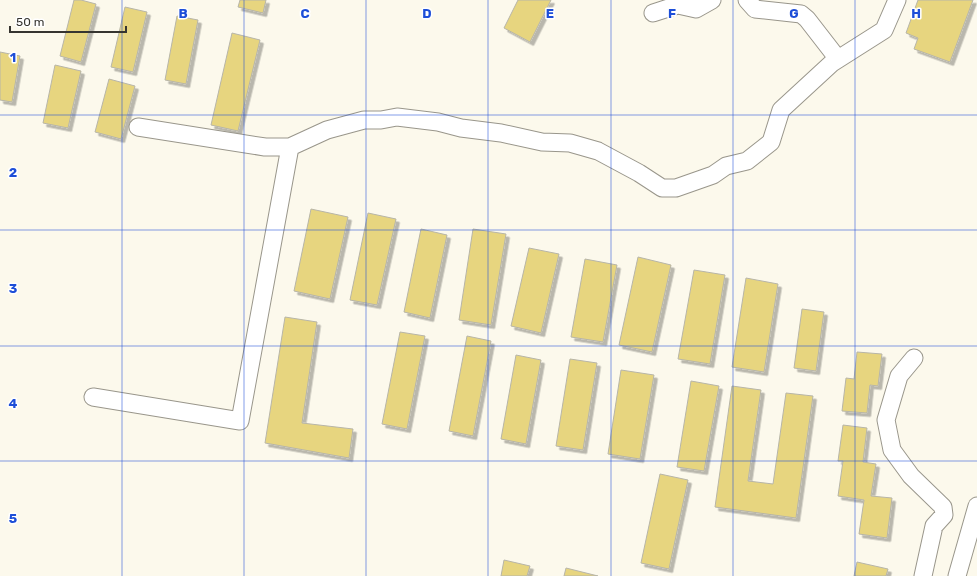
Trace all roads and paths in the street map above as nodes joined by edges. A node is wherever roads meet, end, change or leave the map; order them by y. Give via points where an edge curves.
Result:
1 (712, 0) edge
2 (747, 0) edge
3 (897, 0) edge
4 (653, 13) dead end
5 (838, 59) junction
6 (138, 127) dead end
7 (290, 146) junction
8 (914, 358) dead end
9 (93, 397) dead end
10 (977, 506) edge
11 (923, 576) edge
12 (957, 576) edge

1 - 4 street via 696,9 678,5
2 - 5 street via 756,9 801,14
3 - 5 street via 884,30
5 - 7 street via 781,110 771,142 747,161 726,166 713,175 676,188 662,188 598,151 570,143 542,142 397,117 364,120 327,130
6 - 7 street via 265,146
7 - 9 street via 240,421
8 - 11 street via 900,376 886,420 892,450 911,476 943,508 944,515 934,526
10 - 12 street

